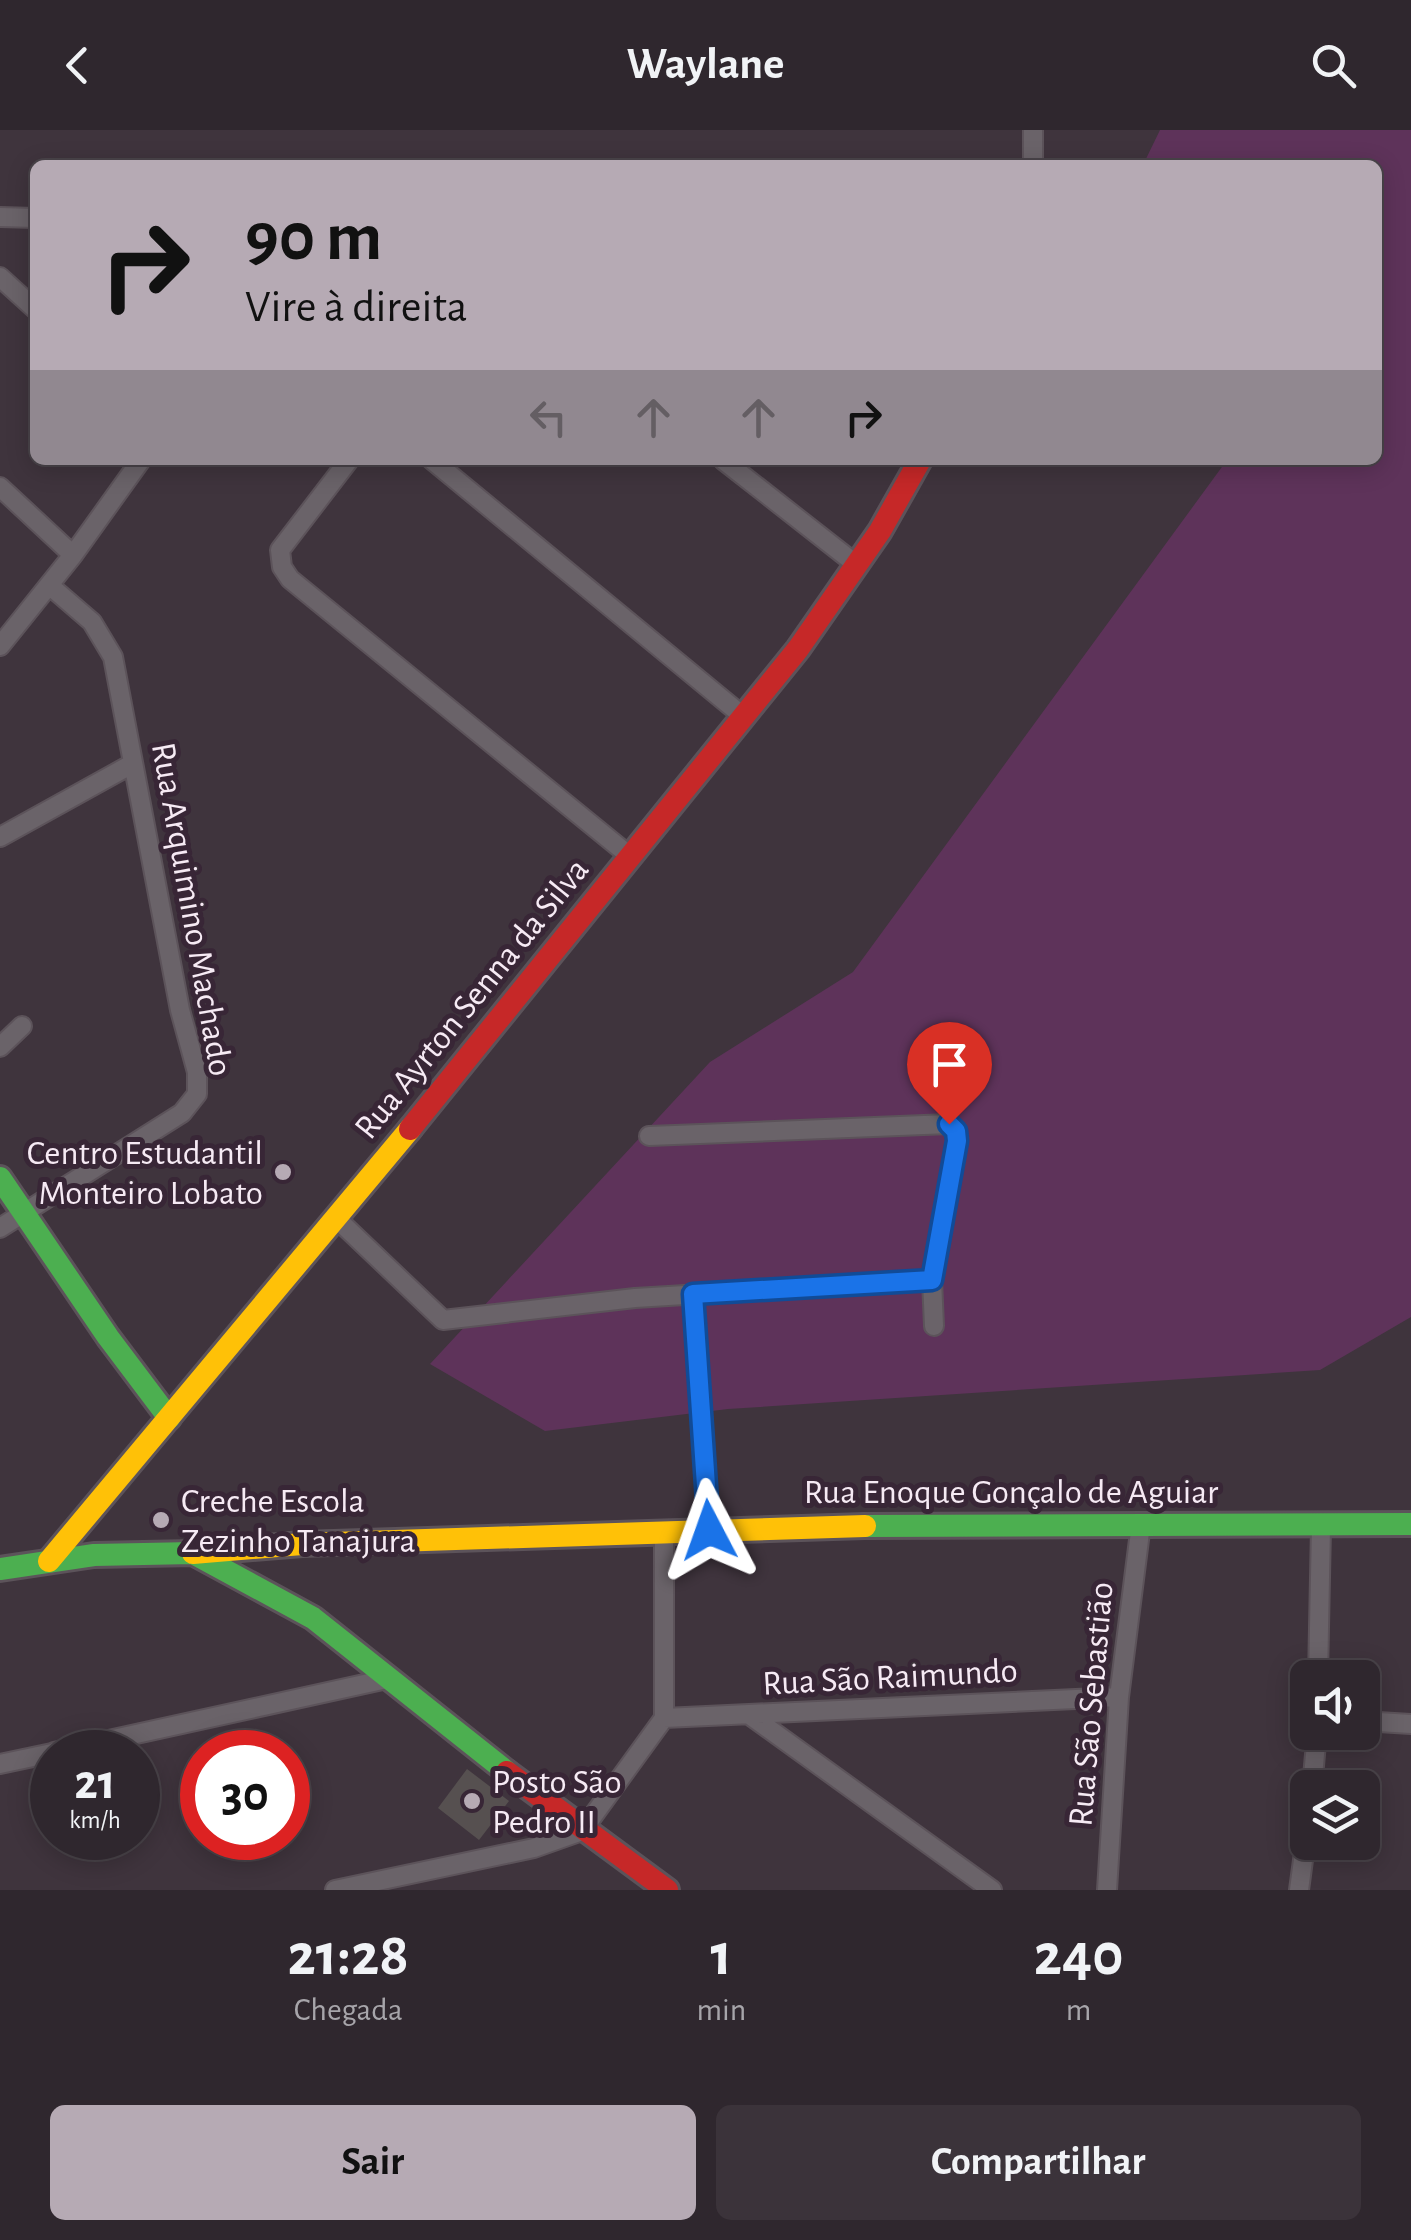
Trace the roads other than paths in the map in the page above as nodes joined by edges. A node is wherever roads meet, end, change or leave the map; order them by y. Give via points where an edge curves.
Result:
1 (1033, 130) edge
2 (1033, 160) edge
3 (0, 218) edge
4 (30, 218) edge
5 (0, 277) edge
6 (30, 304) edge
7 (137, 465) edge
8 (345, 465) edge
9 (438, 465) edge
10 (730, 465) edge
11 (917, 465) edge
12 (0, 487) edge
13 (73, 555) junction
14 (857, 566) junction
15 (50, 585) junction
16 (0, 646) edge
17 (744, 717) junction
18 (132, 764) junction
19 (0, 837) edge
20 (630, 857) junction
21 (22, 1026) dead end
22 (0, 1047) edge
23 (649, 1136) dead end
24 (0, 1178) edge
25 (23, 1213) junction
26 (336, 1219) junction
27 (0, 1228) edge
28 (932, 1280) junction
29 (693, 1294) junction
30 (934, 1326) dead end
31 (169, 1418) junction
32 (1141, 1524) junction
33 (1411, 1524) edge
34 (1321, 1527) junction
35 (709, 1530) junction
36 (664, 1532) junction
37 (193, 1553) junction
38 (50, 1561) junction
39 (0, 1569) edge
40 (1318, 1660) edge
41 (387, 1678) junction
42 (1119, 1697) junction
43 (751, 1716) junction
44 (664, 1718) junction
45 (1380, 1722) edge
46 (1411, 1724) edge
47 (160, 1731) edge
48 (30, 1758) edge
49 (0, 1764) edge
50 (582, 1831) junction
51 (1304, 1860) edge
52 (347, 1889) edge
53 (667, 1890) edge
54 (992, 1890) edge
55 (1106, 1890) edge
56 (1300, 1890) edge

1 - 2 street
3 - 4 street
5 - 6 street
7 - 13 street
8 - 20 street via 280,550 290,579
9 - 17 street
10 - 14 street
11 - 14 street, Rua Ayrton Senna da Silva
12 - 13 street
13 - 15 street
14 - 17 street, Rua Ayrton Senna da Silva
15 - 16 street
15 - 18 street, Rua Arquimino Machado via 106,641
17 - 20 street, Rua Ayrton Senna da Silva
18 - 19 street
18 - 25 street, Rua Arquimino Machado via 197,1094 182,1112
20 - 26 street, Rua Ayrton Senna da Silva
21 - 22 street
23 - 28 street via 949,1124 957,1141
24 - 25 street
25 - 27 street, Rua Arquimino Machado
25 - 31 street
26 - 29 street via 444,1320
26 - 31 street, Rua Ayrton Senna da Silva
28 - 29 street
28 - 30 street
29 - 35 street
31 - 38 street, Rua Ayrton Senna da Silva
32 - 34 street, Rua Enoque Gonçalo de Aguiar
32 - 35 street, Rua Enoque Gonçalo de Aguiar
32 - 42 street, Rua São Sebastião
33 - 34 street, Rua Enoque Gonçalo de Aguiar
34 - 40 street
35 - 36 street, Rua Enoque Gonçalo de Aguiar
36 - 37 street, Rua Enoque Gonçalo de Aguiar
36 - 44 street
37 - 38 street, Rua Enoque Gonçalo de Aguiar
37 - 41 street via 313,1618
38 - 39 street, Rua Enoque Gonçalo de Aguiar
41 - 47 street
41 - 50 street
42 - 43 street, Rua São Raimundo
42 - 55 street, Rua São Sebastião
43 - 44 street, Rua São Raimundo
43 - 54 street
44 - 50 street
45 - 46 street
48 - 49 street
50 - 52 street via 534,1848
50 - 53 street
51 - 56 street

